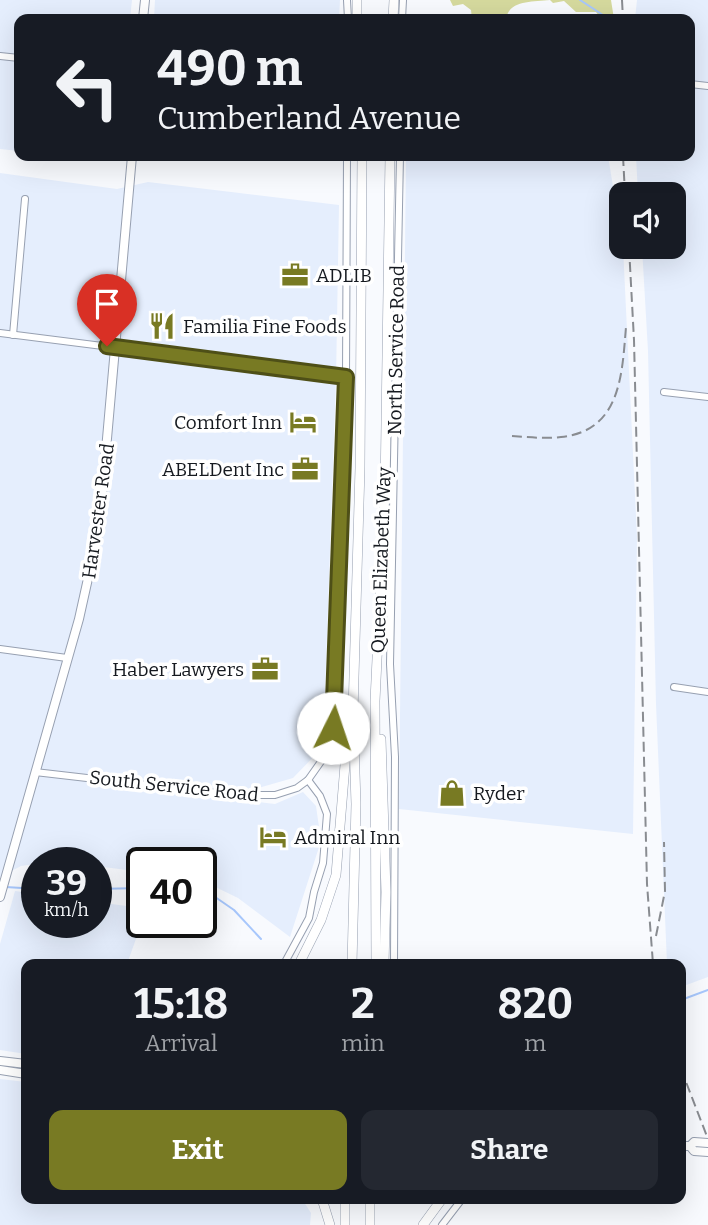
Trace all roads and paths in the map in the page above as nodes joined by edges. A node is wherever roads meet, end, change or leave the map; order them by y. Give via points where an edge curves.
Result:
1 (132, 161) edge
2 (347, 161) edge
3 (362, 161) edge
4 (390, 161) edge
5 (400, 161) edge
6 (25, 199) dead end
7 (0, 334) edge
8 (13, 335) junction
9 (116, 347) junction
10 (346, 377) junction
11 (664, 392) dead end
12 (708, 397) edge
13 (0, 649) edge
14 (67, 658) junction
15 (674, 687) dead end
16 (708, 692) edge
17 (375, 701) junction
18 (354, 712) junction
19 (35, 772) junction
20 (308, 780) junction
21 (0, 895) edge
22 (287, 959) edge
23 (302, 959) edge
24 (352, 959) edge
25 (376, 959) edge
26 (384, 959) edge
27 (394, 959) edge
28 (0, 1061) edge
29 (21, 1063) edge
30 (0, 1070) edge
31 (21, 1073) edge
32 (708, 1143) edge
33 (686, 1146) edge
34 (686, 1147) edge
35 (708, 1152) edge
36 (324, 1204) edge
37 (345, 1204) edge
38 (370, 1204) edge
39 (438, 1204) edge
40 (458, 1204) edge
41 (330, 1225) edge
42 (345, 1225) edge
43 (370, 1225) edge
44 (423, 1225) edge
45 (442, 1225) edge

1 - 9 main road, Harvester Road
2 - 10 street
3 - 18 highway, Queen Elizabeth Way
4 - 17 highway, Queen Elizabeth Way via 385,491
5 - 27 street, North Service Road via 390,663 395,757
6 - 8 street
7 - 8 street
8 - 9 street
9 - 10 street
9 - 14 main road, Harvester Road via 99,529
10 - 20 street via 334,718 327,753
11 - 12 street
13 - 14 street
14 - 19 main road, Harvester Road
15 - 16 street
17 - 25 highway, Queen Elizabeth Way
17 - 26 highway via 381,717
18 - 23 highway via 348,728 336,875
18 - 24 highway, Queen Elizabeth Way
19 - 20 street, South Service Road via 249,796 275,795
19 - 21 main road, Harvester Road
20 - 22 street via 327,814 323,863 309,918
28 - 29 main road
30 - 31 main road
32 - 33 main road
34 - 35 main road
36 - 41 highway
37 - 42 highway
38 - 43 highway
39 - 44 highway
40 - 45 street

